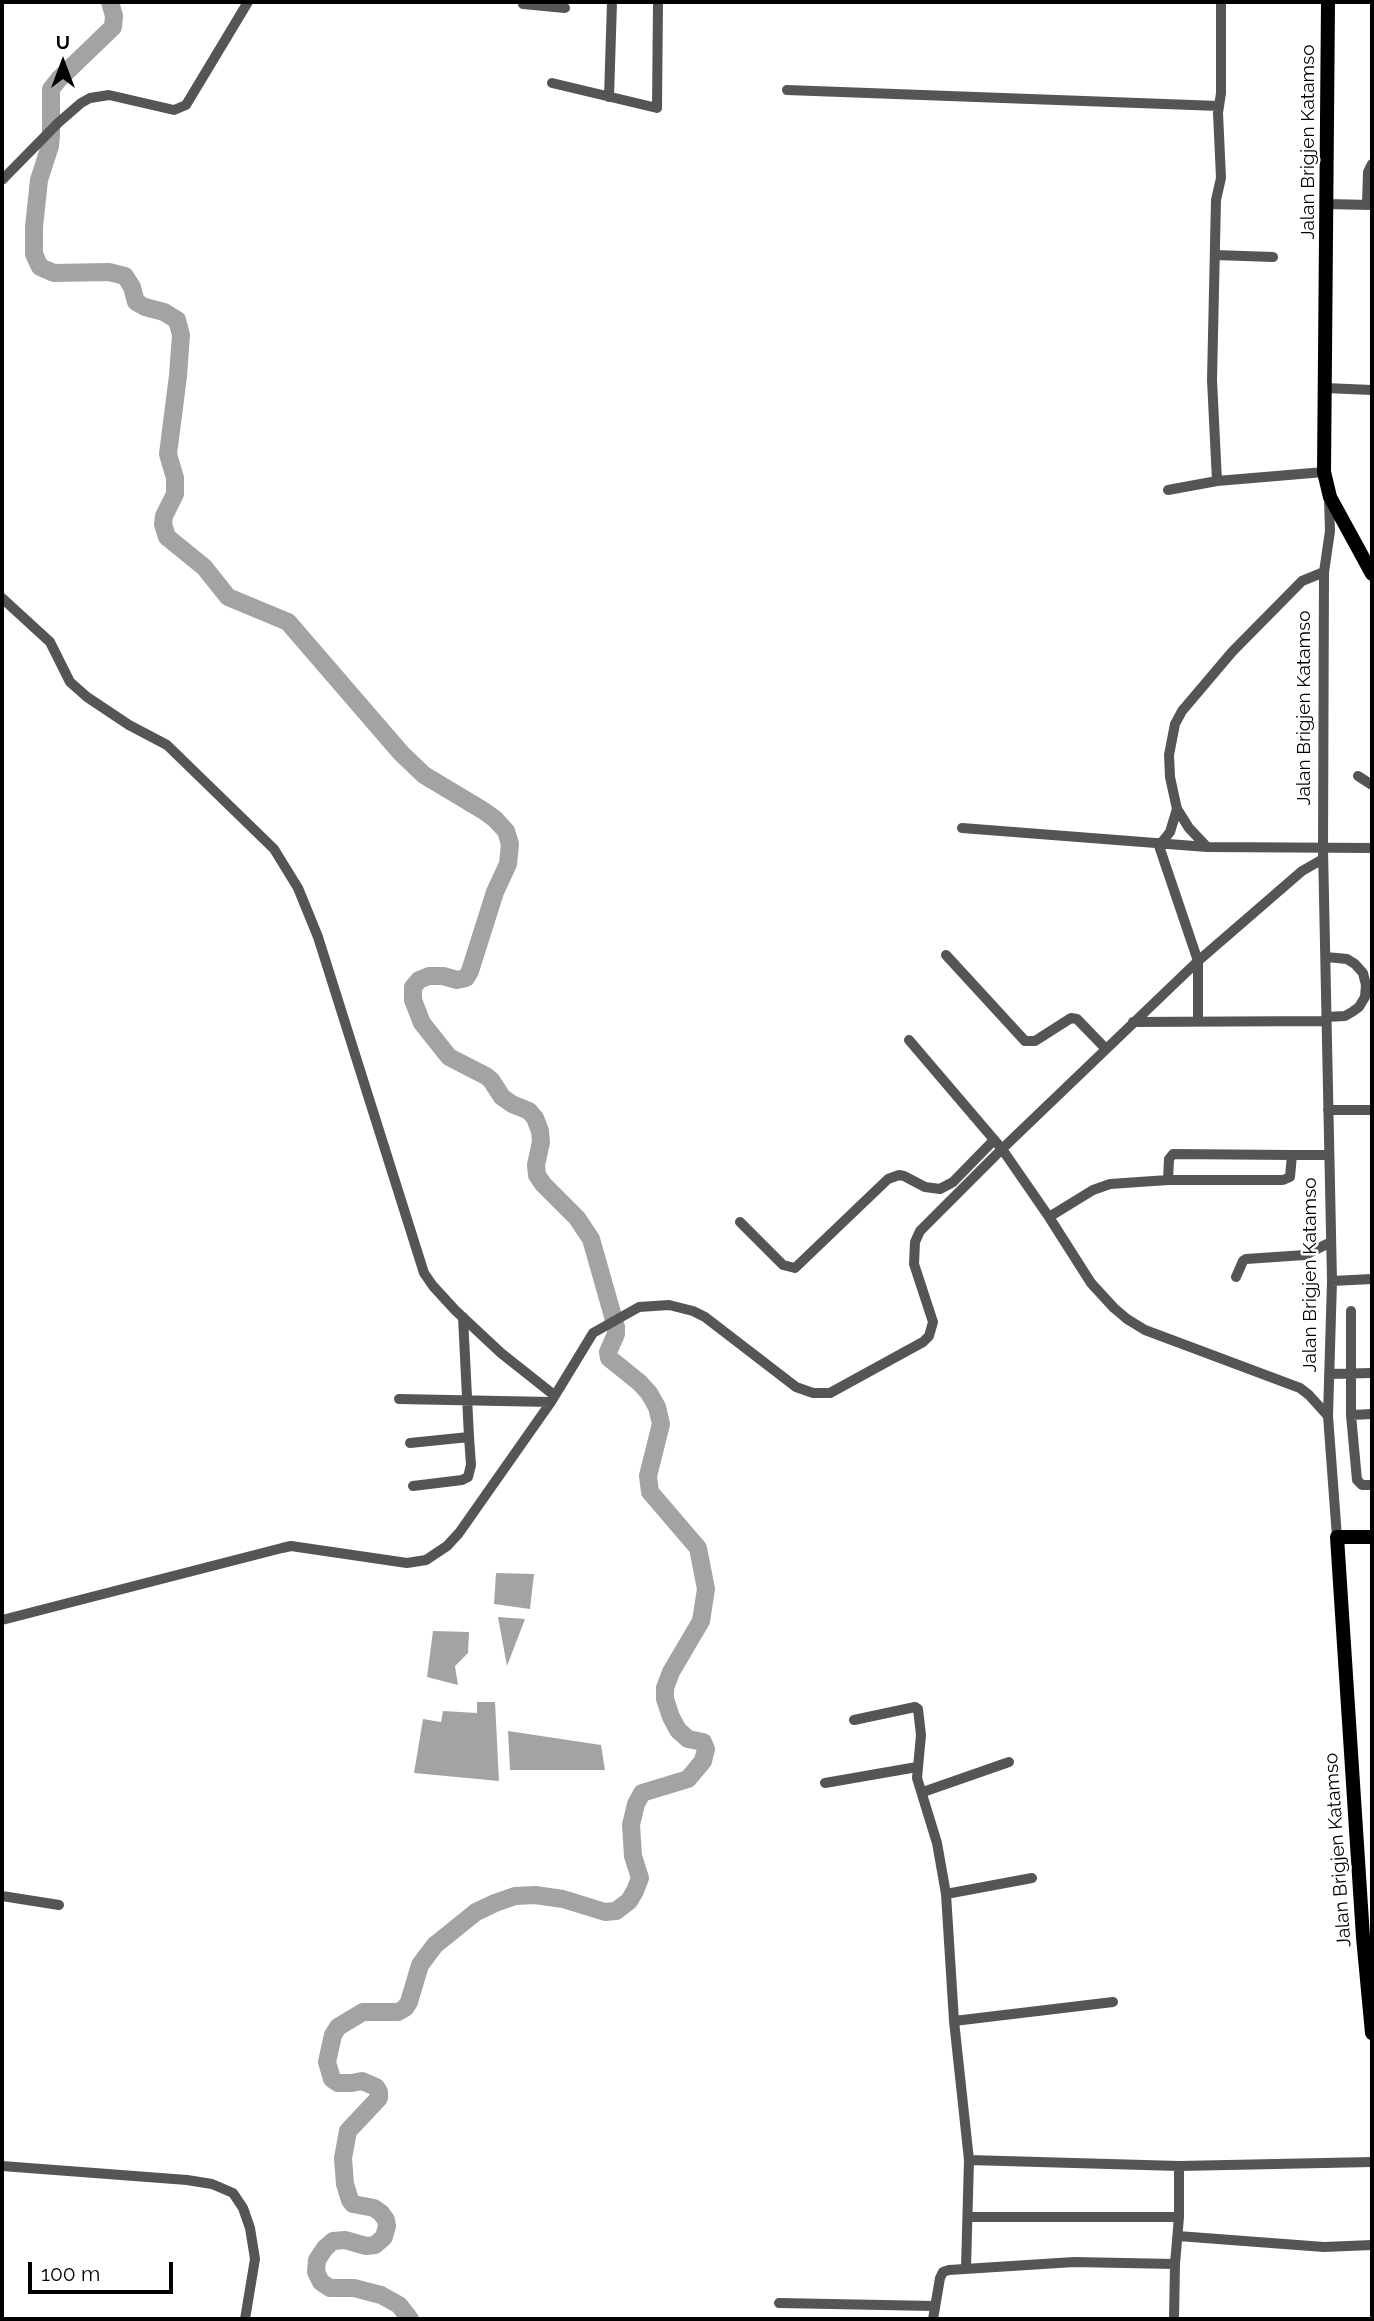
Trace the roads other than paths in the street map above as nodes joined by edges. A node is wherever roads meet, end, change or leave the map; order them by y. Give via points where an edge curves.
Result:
1 (248, 2) edge
2 (612, 2) edge
3 (658, 2) edge
4 (1221, 2) edge
5 (1328, 2) edge
6 (523, 4) dead end
7 (565, 9) edge
8 (552, 83) dead end
9 (787, 90) dead end
10 (609, 97) junction
11 (1219, 106) junction
12 (1372, 164) edge
13 (2, 180) edge
14 (1326, 205) junction
15 (1370, 205) edge
16 (1215, 255) junction
17 (1273, 257) dead end
18 (1325, 388) junction
19 (1372, 390) edge
20 (1325, 479) junction
21 (1217, 481) junction
22 (1168, 490) dead end
23 (1324, 572) junction
24 (1372, 574) edge
25 (2, 598) edge
26 (1357, 776) dead end
27 (1371, 783) edge
28 (1177, 810) junction
29 (962, 828) dead end
30 (1160, 843) junction
31 (1208, 847) junction
32 (1372, 848) edge
33 (1323, 854) junction
34 (946, 955) dead end
35 (1326, 957) junction
36 (1198, 961) junction
37 (1368, 973) edge
38 (1326, 1019) junction
39 (1198, 1021) junction
40 (1133, 1022) junction
41 (909, 1040) dead end
42 (1106, 1049) junction
43 (1328, 1110) junction
44 (1372, 1110) edge
45 (997, 1145) junction
46 (1292, 1154) junction
47 (1329, 1155) junction
48 (1168, 1180) junction
49 (1049, 1217) junction
50 (740, 1222) dead end
51 (1331, 1242) junction
52 (1237, 1277) dead end
53 (1372, 1279) edge
54 (1332, 1280) junction
55 (1351, 1311) dead end
56 (463, 1317) junction
57 (1372, 1373) edge
58 (1329, 1374) junction
59 (1350, 1374) junction
60 (399, 1399) dead end
61 (552, 1399) junction
62 (466, 1400) junction
63 (1372, 1414) edge
64 (1351, 1415) junction
65 (1328, 1416) junction
66 (469, 1437) junction
67 (410, 1443) dead end
68 (1372, 1485) edge
69 (414, 1486) dead end
70 (1336, 1537) junction
71 (1372, 1537) edge
72 (2, 1620) edge
73 (854, 1720) dead end
74 (1009, 1762) dead end
75 (917, 1767) junction
76 (825, 1783) dead end
77 (923, 1792) junction
78 (1366, 1872) edge
79 (1032, 1878) dead end
80 (946, 1894) junction
81 (2, 1896) edge
82 (59, 1905) dead end
83 (1368, 1936) edge
84 (1370, 1993) edge
85 (1113, 2002) dead end
86 (954, 2021) junction
87 (1372, 2034) edge
88 (969, 2160) junction
89 (1372, 2162) edge
90 (2, 2166) edge
91 (1179, 2166) junction
92 (968, 2217) junction
93 (1179, 2217) junction
94 (1178, 2236) junction
95 (1372, 2245) edge
96 (1175, 2264) junction
97 (967, 2268) junction
98 (779, 2303) dead end
99 (934, 2306) junction
100 (245, 2319) edge
101 (933, 2319) edge
102 (1174, 2319) edge

1 - 13 street via 186,105 167,109 100,96 81,103
2 - 10 street
3 - 10 street via 657,108
4 - 11 street
5 - 14 main road, Jalan Brigjen Katamso
6 - 7 street
8 - 10 street
9 - 11 street
11 - 16 street via 1221,178
12 - 15 street via 1368,172
14 - 15 street
14 - 18 main road, Jalan Brigjen Katamso
16 - 17 street
16 - 21 street via 1212,380
18 - 19 street
18 - 20 main road, Jalan Brigjen Katamso
20 - 21 street
20 - 23 street, Jalan Brigjen Katamso via 1330,531
20 - 24 main road via 1340,518
21 - 22 street
23 - 28 street via 1302,581 1182,710 1168,755
23 - 33 street, Jalan Brigjen Katamso
25 - 56 street via 50,642 70,682 129,725 167,745 274,849 298,888 318,937 424,1273
26 - 27 street
28 - 30 street via 1170,832
28 - 31 street
29 - 30 street
30 - 31 street
30 - 36 street
31 - 33 street
32 - 33 street
33 - 35 street, Jalan Brigjen Katamso
33 - 36 street
34 - 42 street via 1026,1041 1035,1041 1070,1018 1077,1019
35 - 37 street via 1347,959
35 - 38 street, Jalan Brigjen Katamso
36 - 39 street
36 - 40 street
37 - 38 street via 1359,1007 1345,1016
38 - 39 street
38 - 43 street, Jalan Brigjen Katamso
39 - 40 street
40 - 42 street
41 - 45 street
42 - 45 street
43 - 44 street
43 - 47 street, Jalan Brigjen Katamso
45 - 49 street
45 - 50 street via 945,1186 932,1189 899,1175 888,1179 796,1268 783,1265
45 - 61 street via 915,1242 914,1264 933,1322 923,1342 830,1393 813,1393 796,1387 693,1311 669,1305 639,1307 593,1334
46 - 47 street
46 - 48 street via 1290,1177 1283,1180
46 - 48 street via 1173,1154
47 - 51 street, Jalan Brigjen Katamso
48 - 49 street via 1110,1184
49 - 65 street via 1091,1283 1127,1319 1145,1330 1300,1388
51 - 52 street via 1306,1255 1246,1259
51 - 54 street, Jalan Brigjen Katamso
53 - 54 street
54 - 58 street, Jalan Brigjen Katamso
55 - 59 street
56 - 61 street
56 - 62 street
57 - 59 street
58 - 59 street
58 - 65 street, Jalan Brigjen Katamso
59 - 64 street
60 - 62 street
61 - 62 street
61 - 72 street via 458,1533 426,1560 407,1563 291,1546
62 - 66 street
63 - 64 street
64 - 68 street via 1357,1480
65 - 70 street, Jalan Brigjen Katamso
66 - 67 street
66 - 69 street via 468,1477
70 - 71 main road
70 - 78 main road, Jalan Brigjen Katamso
73 - 75 street via 917,1707 922,1735
74 - 77 street
75 - 76 street
75 - 77 street
77 - 80 street
78 - 83 main road, Jalan Brigjen Katamso
79 - 80 street
80 - 86 street
81 - 82 street
83 - 84 main road, Jalan Brigjen Katamso
84 - 87 main road, Jalan Brigjen Katamso
85 - 86 street
86 - 88 street
88 - 91 street
88 - 92 street
89 - 91 street
90 - 100 street via 187,2180 233,2193 250,2228 255,2259
91 - 93 street
92 - 93 street
92 - 97 street
93 - 94 street
94 - 95 street via 1324,2247
94 - 96 street
96 - 97 street via 1074,2262
96 - 102 street
97 - 99 street via 943,2272
98 - 99 street
99 - 101 street

